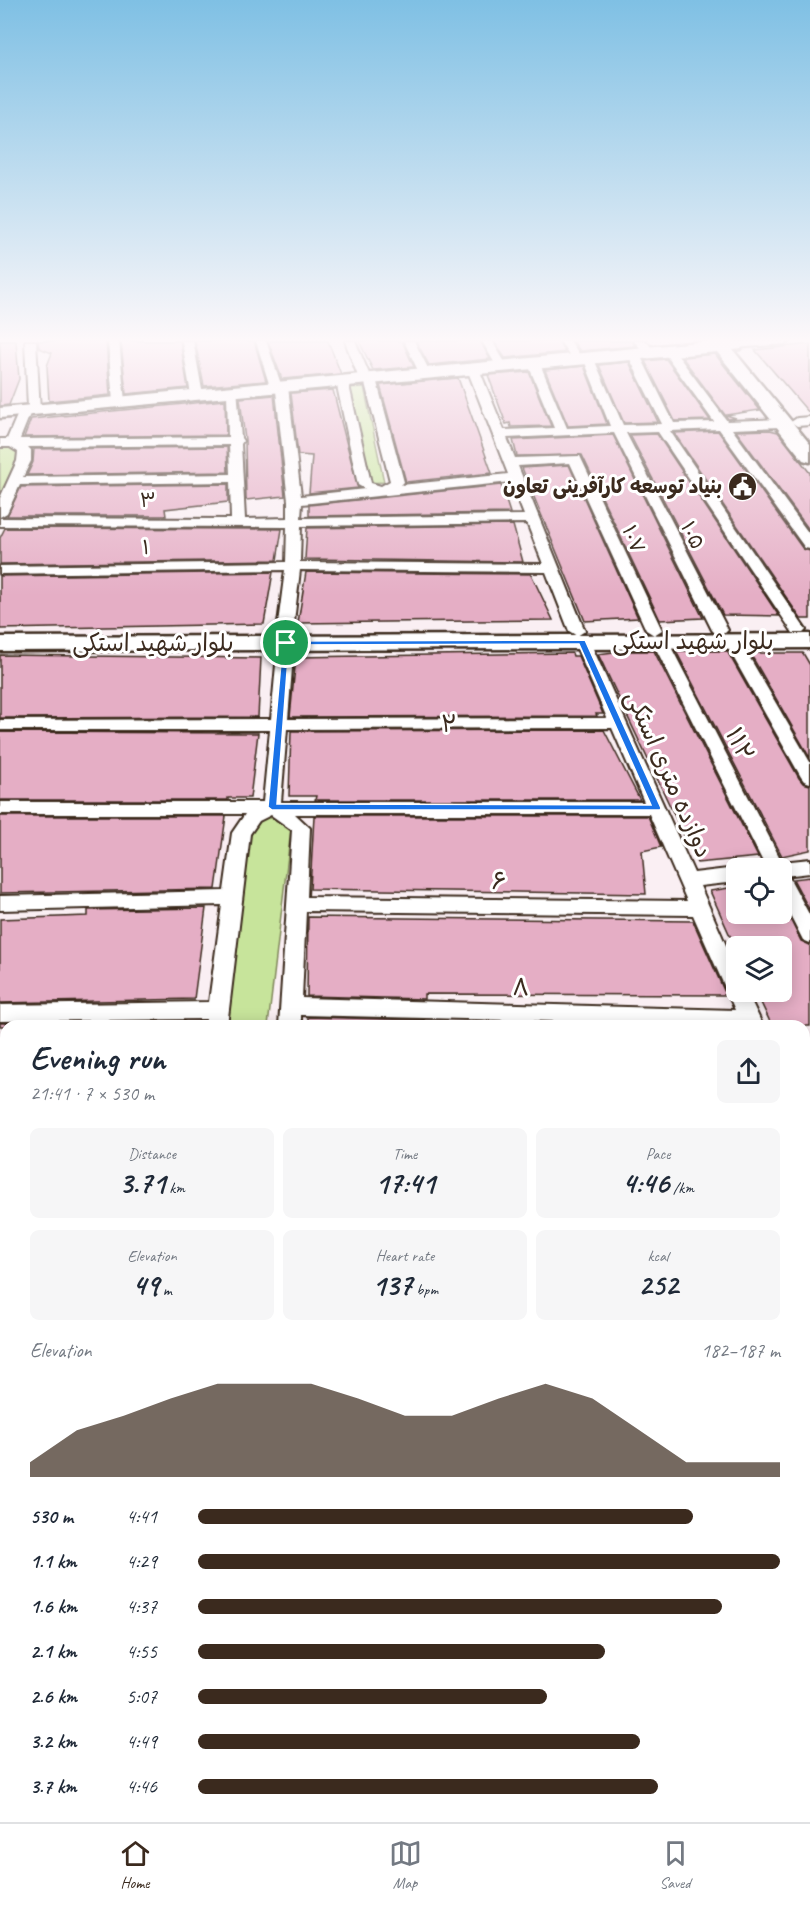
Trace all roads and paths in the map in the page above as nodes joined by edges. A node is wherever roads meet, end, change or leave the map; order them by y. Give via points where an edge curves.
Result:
1 (18, 426) edge
2 (236, 426) edge
3 (284, 426) edge
4 (352, 426) edge
5 (381, 426) edge
6 (496, 426) edge
7 (560, 426) edge
8 (617, 426) edge
9 (694, 426) edge
10 (724, 426) edge
11 (798, 426) edge
12 (800, 426) edge
13 (666, 427) junction
14 (618, 429) junction
15 (562, 431) junction
16 (499, 434) junction
17 (810, 437) edge
18 (237, 441) junction
19 (4, 444) edge
20 (810, 456) edge
21 (510, 462) junction
22 (516, 477) junction
23 (237, 478) junction
24 (14, 480) junction
25 (383, 491) junction
26 (295, 501) junction
27 (0, 513) edge
28 (532, 519) junction
29 (0, 522) edge
30 (295, 522) junction
31 (238, 523) junction
32 (810, 544) edge
33 (293, 566) junction
34 (553, 568) junction
35 (0, 570) edge
36 (0, 632) edge
37 (579, 636) junction
38 (657, 636) junction
39 (726, 636) junction
40 (174, 637) junction
41 (285, 637) junction
42 (807, 638) edge
43 (0, 644) edge
44 (619, 723) junction
45 (0, 725) edge
46 (279, 725) junction
47 (810, 777) edge
48 (272, 807) junction
49 (0, 808) edge
50 (656, 808) junction
51 (770, 858) edge
52 (810, 866) edge
53 (792, 868) edge
54 (726, 876) edge
55 (687, 881) junction
56 (231, 898) junction
57 (792, 901) edge
58 (0, 903) edge
59 (297, 904) junction
60 (700, 908) junction
61 (810, 935) edge
62 (0, 1013) edge
63 (291, 1016) edge
64 (218, 1018) edge
65 (553, 1020) edge
66 (749, 1020) edge

1 - 19 street
2 - 18 street
3 - 26 street
4 - 25 street via 365,485
5 - 25 street via 397,482
6 - 16 street, دوازده متری استکی
7 - 15 street
8 - 14 street, ۱۰۵
9 - 13 street
10 - 32 street
11 - 20 main road
12 - 17 main road
13 - 14 street
13 - 42 street
14 - 15 street
14 - 39 street, ۱۰۵
15 - 16 street
16 - 21 street, دوازده متری استکی
18 - 19 street
18 - 23 street
19 - 24 street via 25,450
21 - 22 street, دوازده متری استکی
21 - 38 street, ۱۰۷ via 575,459
22 - 25 street
22 - 28 street, دوازده متری استکی
23 - 24 street
23 - 31 street
24 - 27 street
25 - 26 street
26 - 30 street
28 - 30 street, ۳
28 - 34 street, دوازده متری استکی
29 - 31 street, ۳
30 - 31 street, ۳
30 - 33 street
33 - 34 street
33 - 35 street, ۱
33 - 41 street
34 - 37 street, دوازده متری استکی
36 - 40 main road, بلوار شهید استکی
37 - 38 main road, بلوار شهید استکی
37 - 41 main road, بلوار شهید استکی
37 - 44 street, دوازده متری استکی
38 - 39 main road, بلوار شهید استکی
38 - 51 street, ۱۱۲
39 - 42 main road, بلوار شهید استکی
39 - 47 street, ۱۰۵
40 - 41 main road, بلوار شهید استکی
40 - 43 main road, بلوار شهید استکی
41 - 46 street
44 - 46 street, ۲
44 - 50 street, دوازده متری استکی
45 - 46 street
46 - 48 street
48 - 49 street
48 - 50 street
48 - 56 street via 253,817 241,833
48 - 59 street via 301,828
50 - 55 street, دوازده متری استکی
52 - 53 street
54 - 55 street
55 - 60 street, دوازده متری استکی
56 - 58 street
56 - 64 street
57 - 61 street
59 - 60 street, ۶
59 - 63 street
60 - 66 street, دوازده متری استکی
62 - 64 street
63 - 65 street, ۸

